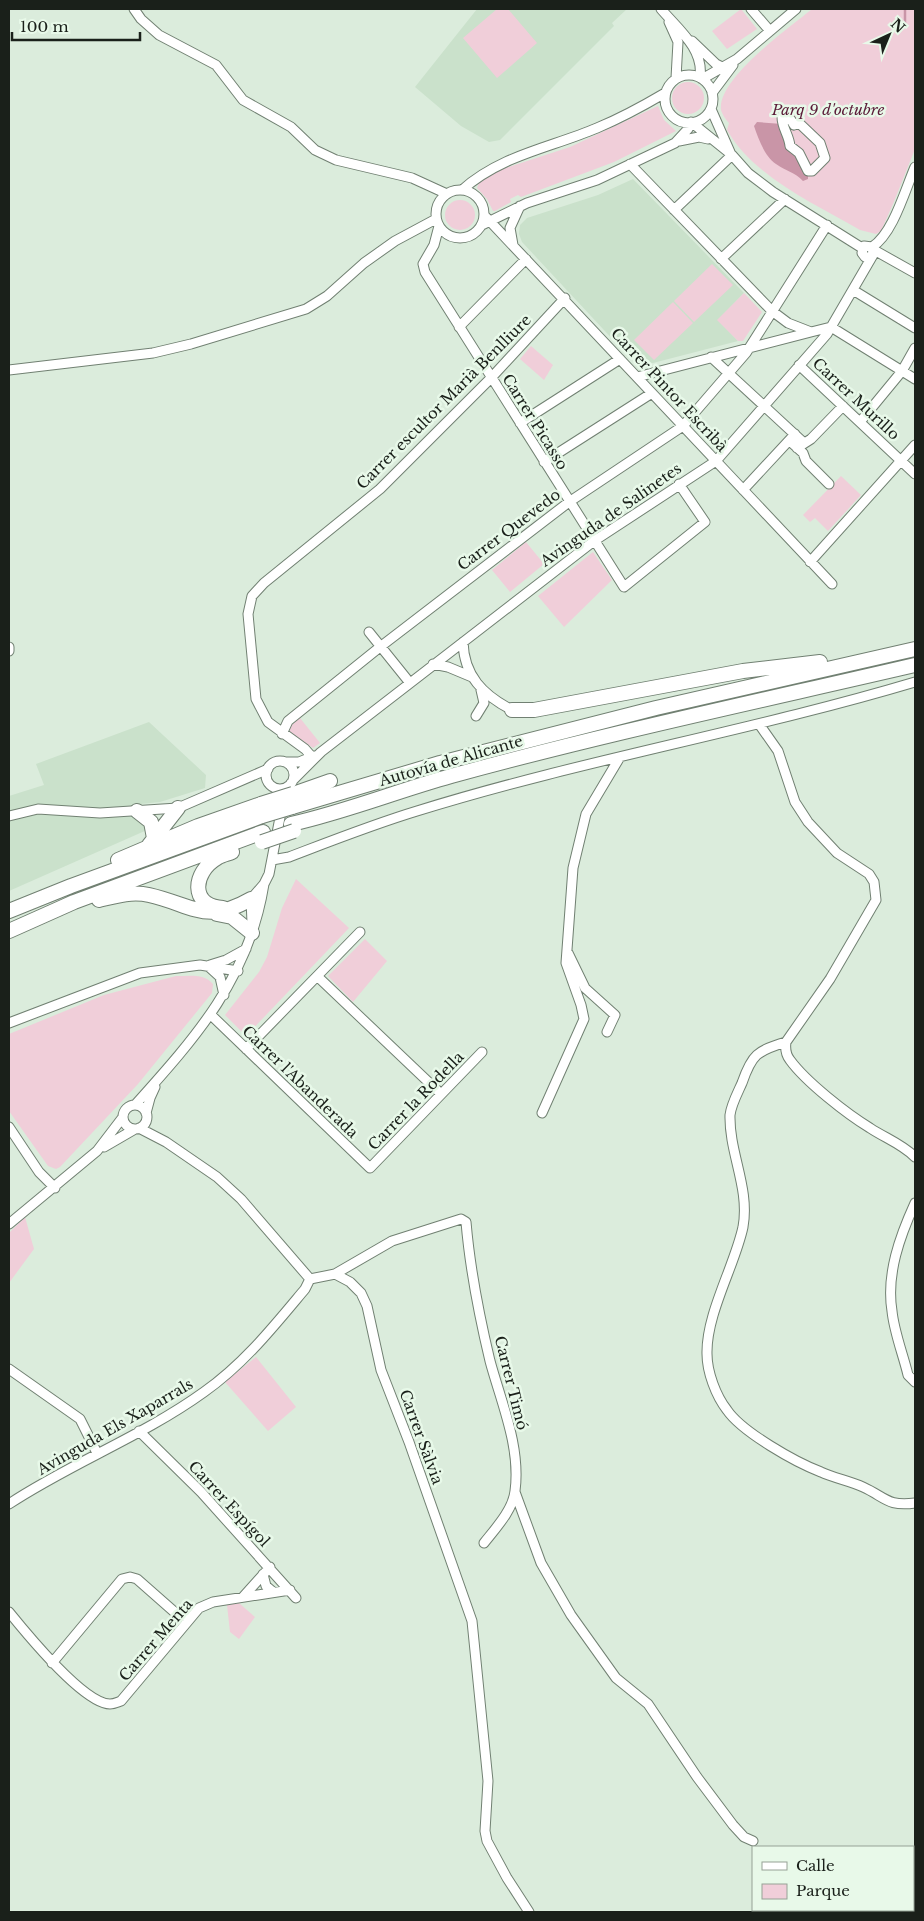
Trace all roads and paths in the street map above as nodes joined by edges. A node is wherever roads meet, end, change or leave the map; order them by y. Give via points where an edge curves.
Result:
1 (134, 9) edge
2 (751, 9) edge
3 (796, 9) edge
4 (664, 12) edge
5 (770, 31) junction
6 (689, 40) junction
7 (737, 60) junction
8 (724, 68) junction
9 (676, 78) junction
10 (701, 78) junction
11 (665, 93) junction
12 (712, 93) junction
13 (711, 108) junction
14 (782, 117) joint
15 (690, 122) junction
16 (679, 140) junction
17 (713, 140) junction
18 (732, 155) junction
19 (630, 164) junction
20 (915, 167) edge
21 (462, 190) junction
22 (447, 194) junction
23 (784, 199) junction
24 (520, 206) junction
25 (674, 210) junction
26 (485, 220) junction
27 (438, 223) junction
28 (827, 226) junction
29 (513, 246) junction
30 (872, 251) junction
31 (526, 259) junction
32 (721, 259) junction
33 (915, 273) edge
34 (853, 290) junction
35 (565, 298) junction
36 (772, 311) junction
37 (459, 327) junction
38 (831, 327) junction
39 (915, 328) edge
40 (811, 332) junction
41 (750, 346) junction
42 (915, 348) edge
43 (711, 357) junction
44 (620, 359) junction
45 (799, 365) junction
46 (9, 370) edge
47 (902, 371) junction
48 (728, 373) junction
49 (637, 377) junction
50 (491, 378) junction
51 (915, 379) edge
52 (652, 393) junction
53 (764, 406) junction
54 (843, 406) junction
55 (860, 422) junction
56 (520, 423) junction
57 (683, 426) junction
58 (792, 437) junction
59 (800, 445) junction
60 (915, 445) edge
61 (716, 460) junction
62 (901, 460) junction
63 (544, 462) junction
64 (915, 474) edge
65 (679, 484) junction
66 (829, 484) dead end
67 (743, 490) junction
68 (569, 502) junction
69 (594, 541) junction
70 (810, 562) junction
71 (832, 584) dead end
72 (369, 632) dead end
73 (463, 642) junction
74 (380, 647) junction
75 (915, 649) edge
76 (877, 658) junction
77 (433, 664) junction
78 (915, 665) edge
79 (472, 677) junction
80 (915, 682) edge
81 (410, 683) junction
82 (481, 690) junction
83 (512, 710) joint
84 (476, 716) dead end
85 (759, 724) junction
86 (282, 734) junction
87 (321, 752) junction
88 (312, 757) junction
89 (620, 757) junction
90 (286, 762) junction
91 (268, 769) junction
92 (330, 781) dead end
93 (241, 782) junction
94 (273, 786) junction
95 (290, 793) junction
96 (178, 808) junction
97 (262, 810) junction
98 (137, 811) junction
99 (9, 816) edge
100 (263, 837) junction
101 (152, 842) junction
102 (272, 860) junction
103 (264, 884) junction
104 (71, 886) junction
105 (252, 899) junction
106 (234, 908) junction
107 (9, 912) edge
108 (216, 913) junction
109 (51, 914) junction
110 (9, 931) edge
111 (360, 932) dead end
112 (252, 933) junction
113 (246, 949) junction
114 (568, 953) junction
115 (208, 966) junction
116 (238, 971) junction
117 (317, 976) junction
118 (224, 995) junction
119 (211, 1015) junction
120 (9, 1023) edge
121 (607, 1032) dead end
122 (786, 1042) junction
123 (246, 1049) junction
124 (482, 1052) dead end
125 (163, 1074) junction
126 (441, 1094) junction
127 (135, 1105) junction
128 (542, 1113) dead end
129 (146, 1116) junction
130 (123, 1117) junction
131 (9, 1127) edge
132 (137, 1128) junction
133 (166, 1142) junction
134 (97, 1151) junction
135 (915, 1157) edge
136 (370, 1168) joint
137 (54, 1188) junction
138 (915, 1203) edge
139 (9, 1224) edge
140 (334, 1274) junction
141 (310, 1279) junction
142 (9, 1369) edge
143 (915, 1382) edge
144 (139, 1431) junction
145 (97, 1453) junction
146 (515, 1492) junction
147 (9, 1504) edge
148 (915, 1504) edge
149 (484, 1543) dead end
150 (270, 1567) junction
151 (263, 1574) junction
152 (290, 1590) junction
153 (273, 1592) junction
154 (243, 1597) junction
155 (296, 1598) dead end
156 (9, 1612) edge
157 (179, 1616) junction
158 (191, 1617) junction
159 (178, 1633) junction
160 (52, 1663) junction
161 (753, 1841) dead end
162 (530, 1912) edge

1 - 22 street via 140,19 159,35 216,65 243,100 291,127 315,150 336,160 412,178
2 - 5 street
3 - 5 street
4 - 6 street
4 - 9 street via 678,42
5 - 7 street
6 - 8 street
6 - 10 street via 702,65
7 - 8 street
7 - 12 street
8 - 10 street
9 - 10 street via 688,74
9 - 11 street
10 - 12 street
11 - 15 street via 666,108 670,114 683,122
11 - 21 street via 596,128 503,161 480,174
12 - 13 street
13 - 15 street via 701,120
13 - 18 street
14 - 14 street via 790,146 799,153 808,171 812,171 825,158 820,143 799,123 794,125
15 - 16 street
15 - 17 street
16 - 17 street via 699,137
16 - 19 street
17 - 18 street
18 - 23 street via 748,173
18 - 25 street
19 - 24 street via 598,180
19 - 25 street
20 - 30 street, Avinguda de Salinetes via 890,227
21 - 22 street
21 - 26 street via 478,198
22 - 27 street via 436,209
23 - 28 street
23 - 32 street
24 - 26 street
24 - 29 street via 510,228
25 - 32 street
26 - 27 street via 469,237 461,238 445,233
26 - 29 street, Carrer Pintor Escribà
27 - 37 street, Carrer Picasso via 434,245 423,264
27 - 46 street via 396,241 306,309 153,353
28 - 30 street via 862,248 867,245
28 - 36 street, Carrer Quevedo
29 - 31 street, Carrer Pintor Escribà
30 - 33 street
30 - 34 street, Avinguda de Salinetes
31 - 35 street, Carrer Pintor Escribà
31 - 37 street
32 - 36 street
34 - 38 street, Avinguda de Salinetes
34 - 39 street
35 - 44 street, Carrer Pintor Escribà
35 - 50 street, Carrer escultor Marià Benlliure
36 - 40 street via 788,324
36 - 41 street, Carrer Quevedo
37 - 50 street, Carrer Picasso
38 - 40 street
38 - 45 street, Avinguda de Salinetes
38 - 47 street
40 - 41 street
41 - 43 street
41 - 48 street, Carrer Quevedo
42 - 47 street
43 - 48 street
43 - 49 street
44 - 49 street, Carrer Pintor Escribà
44 - 56 street
45 - 53 street, Avinguda de Salinetes
45 - 54 street, Carrer Murillo
47 - 51 street
47 - 55 street
48 - 53 street
48 - 57 street, Carrer Quevedo
49 - 52 street, Carrer Pintor Escribà
50 - 56 street, Carrer Picasso
50 - 86 street, Carrer escultor Marià Benlliure via 380,489 264,582 252,596 248,614 256,699 268,722
52 - 57 street, Carrer Pintor Escribà
52 - 63 street
53 - 58 street
53 - 61 street, Avinguda de Salinetes
54 - 55 street, Carrer Murillo
54 - 59 street via 811,439
55 - 62 street, Carrer Murillo
56 - 63 street, Carrer Picasso
57 - 61 street, Carrer Pintor Escribà
57 - 68 street, Carrer Quevedo
58 - 59 street
58 - 67 street
59 - 66 street via 806,461
60 - 62 street
61 - 65 street, Avinguda de Salinetes
61 - 67 street, Carrer Pintor Escribà
62 - 64 street, Carrer Murillo
62 - 70 street
63 - 68 street, Carrer Picasso
65 - 69 street, Avinguda de Salinetes
65 - 69 street, Carrer Picasso via 706,522 624,586
67 - 70 street, Carrer Pintor Escribà
68 - 69 street, Carrer Picasso
68 - 74 street, Carrer Quevedo
69 - 73 street, Avinguda de Salinetes
70 - 71 street, Carrer Pintor Escribà
72 - 74 street
73 - 77 street, Avinguda de Salinetes
73 - 79 street via 463,656
74 - 81 street
74 - 86 street, Carrer Quevedo via 288,722
75 - 76 highway, Autovía de Alicante
76 - 83 highway via 856,655 742,671 534,710
76 - 95 highway, Autovía de Alicante via 656,708 458,758
77 - 79 street
77 - 81 street, Avinguda de Salinetes
78 - 100 highway, Autovía de Alicante via 634,729 450,776
79 - 82 street
80 - 85 street
81 - 87 street, Avinguda de Salinetes
82 - 83 street
82 - 84 street via 484,703
85 - 89 street
85 - 122 street via 778,751 795,802 808,822 837,853 869,874 874,882 876,900 830,979
86 - 88 street, Carrer escultor Marià Benlliure
87 - 88 street, Avinguda de Salinetes
87 - 95 street, Avinguda de Salinetes
88 - 90 street, Avinguda de Salinetes
89 - 102 street via 416,811 289,857
89 - 114 street via 586,814 582,829 572,876
90 - 91 street, Avinguda de Salinetes via 277,761
90 - 95 street via 292,767
91 - 93 street, Avinguda de Salinetes
91 - 94 street via 267,777
92 - 95 highway
93 - 94 street via 260,781
93 - 96 street, Avinguda de Salinetes
94 - 95 street
94 - 95 street
95 - 97 highway, Autovía de Alicante, bridge
95 - 102 street
96 - 98 street, Avinguda de Salinetes
96 - 101 highway
97 - 101 highway
97 - 104 highway, Autovía de Alicante
98 - 99 street, Avinguda de Salinetes via 100,813 38,809
98 - 101 highway via 151,822
100 - 106 highway via 217,857 200,876 199,893 204,901 211,906
100 - 109 highway, Autovía de Alicante via 74,902
101 - 104 highway via 88,873
102 - 103 street
103 - 105 street
103 - 112 street
104 - 107 highway, Autovía de Alicante
105 - 106 highway
105 - 112 street
106 - 108 highway
108 - 109 highway via 134,894
108 - 112 highway via 232,917
109 - 110 highway, Autovía de Alicante
111 - 117 street
112 - 113 street
113 - 115 street
113 - 116 street
114 - 121 street via 585,988 614,1015
114 - 128 street via 566,963 584,1019
115 - 116 street
115 - 118 street via 220,978
115 - 120 street via 140,973
116 - 118 street
117 - 123 street
117 - 126 street
118 - 119 street
119 - 123 street, Carrer l'Abanderada
119 - 125 street
122 - 135 street via 790,1060 822,1091 869,1128
122 - 148 street via 752,1058 730,1113 743,1182 743,1227 707,1344 713,1380 728,1412 794,1460 865,1488 888,1502
123 - 136 street, Carrer l'Abanderada
124 - 126 street, Carrer la Rodella
125 - 127 street
125 - 129 street via 150,1098
126 - 136 street, Carrer la Rodella
127 - 129 street via 140,1106
127 - 130 street via 125,1111
129 - 132 street
129 - 133 street
130 - 132 street via 125,1123
130 - 134 street
131 - 137 street via 39,1172
132 - 133 street
132 - 134 street
133 - 141 street via 217,1177 241,1199
134 - 137 street
137 - 139 street
138 - 143 street via 902,1231 890,1287 892,1312 908,1375
140 - 141 street
140 - 146 street, Carrer Timó via 392,1241 462,1219 466,1222 474,1288 490,1361 510,1429
140 - 162 street, Carrer Sàlvia via 350,1282 364,1300 381,1370 472,1621 488,1781 487,1841
141 - 144 street, Avinguda Els Xaparrals via 257,1346 235,1368 203,1393
142 - 145 street via 80,1419
144 - 145 street, Avinguda Els Xaparrals
144 - 150 street, Carrer Espígol
145 - 147 street, Avinguda Els Xaparrals
146 - 149 street, Carrer Timó
146 - 161 street via 541,1563 571,1615 616,1678 648,1704 697,1778 733,1824 744,1837
150 - 151 street
150 - 152 street, Carrer Espígol
151 - 153 street via 266,1586
151 - 154 street
152 - 153 street, Carrer Menta
152 - 155 street, Carrer Espígol
153 - 154 street, Carrer Menta
154 - 158 street, Carrer Menta via 213,1602 199,1608
156 - 160 street
157 - 158 street
157 - 159 street
157 - 160 street via 137,1579 122,1579
158 - 159 street, Carrer Menta
159 - 160 street, Carrer Menta via 121,1700 111,1704 97,1700

